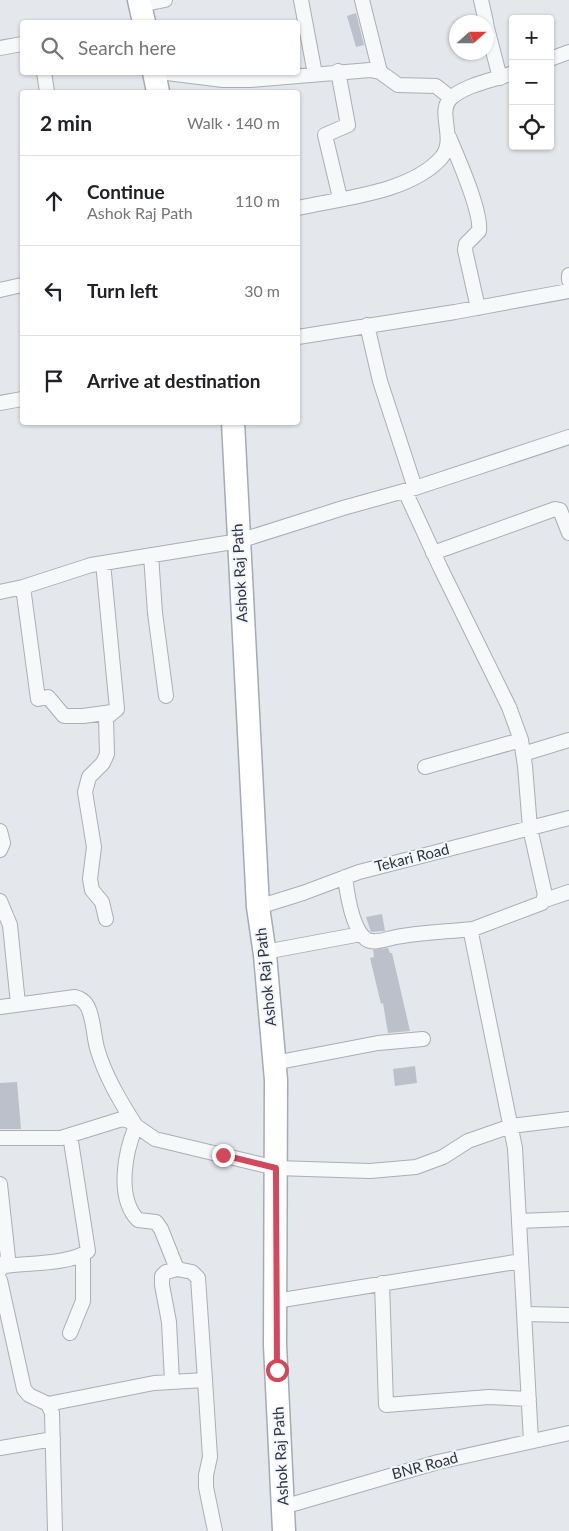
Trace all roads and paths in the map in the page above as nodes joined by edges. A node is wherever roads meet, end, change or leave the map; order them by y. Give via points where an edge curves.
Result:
1 (165, 0) edge
2 (301, 0) edge
3 (362, 0) edge
4 (481, 0) edge
5 (141, 9) edge
6 (484, 15) edge
7 (20, 44) edge
8 (494, 44) edge
9 (0, 48) edge
10 (569, 52) edge
11 (554, 58) edge
12 (338, 72) junction
13 (380, 72) junction
14 (315, 74) junction
15 (44, 75) edge
16 (155, 75) edge
17 (183, 75) edge
18 (506, 76) edge
19 (47, 90) edge
20 (158, 90) edge
21 (451, 98) junction
22 (449, 137) junction
23 (340, 198) junction
24 (300, 208) edge
25 (569, 275) edge
26 (569, 280) edge
27 (20, 285) edge
28 (0, 290) edge
29 (569, 290) edge
30 (478, 308) junction
31 (367, 325) junction
32 (300, 337) edge
33 (20, 399) edge
34 (0, 403) edge
35 (233, 425) edge
36 (569, 437) edge
37 (410, 490) junction
38 (569, 533) edge
39 (239, 541) junction
40 (434, 553) junction
41 (151, 555) junction
42 (103, 562) junction
43 (23, 587) junction
44 (0, 592) edge
45 (166, 696) dead end
46 (112, 712) junction
47 (521, 740) junction
48 (569, 740) edge
49 (523, 754) junction
50 (425, 767) dead end
51 (569, 818) edge
52 (530, 828) junction
53 (0, 831) edge
54 (0, 850) edge
55 (345, 877) junction
56 (569, 892) edge
57 (0, 900) edge
58 (544, 900) junction
59 (258, 907) junction
60 (106, 919) dead end
61 (473, 929) junction
62 (361, 934) junction
63 (265, 952) junction
64 (18, 1004) junction
65 (0, 1007) edge
66 (423, 1039) dead end
67 (274, 1063) junction
68 (569, 1119) edge
69 (136, 1126) junction
70 (511, 1126) junction
71 (70, 1135) junction
72 (0, 1138) edge
73 (276, 1168) junction
74 (0, 1184) edge
75 (569, 1219) edge
76 (519, 1221) junction
77 (83, 1254) junction
78 (521, 1261) junction
79 (3, 1268) edge
80 (177, 1268) junction
81 (0, 1280) edge
82 (382, 1283) junction
83 (276, 1301) junction
84 (524, 1314) junction
85 (569, 1315) edge
86 (70, 1333) dead end
87 (204, 1380) junction
88 (172, 1381) junction
89 (528, 1399) junction
90 (48, 1404) junction
91 (569, 1433) edge
92 (52, 1438) junction
93 (531, 1441) junction
94 (0, 1448) edge
95 (283, 1507) junction
96 (55, 1531) edge
97 (214, 1531) edge
98 (284, 1531) edge

1 - 5 street
2 - 14 street
3 - 13 street
4 - 6 street
7 - 9 street
8 - 18 street
10 - 11 street
12 - 13 street
12 - 14 street
12 - 23 street via 348,125 324,135
13 - 21 street via 398,86 430,85
14 - 17 street via 250,80
15 - 19 street
16 - 20 main road
18 - 21 street
21 - 22 street via 445,111
22 - 23 street via 442,157 415,178 380,190
22 - 30 street via 479,220 479,231 466,244 465,250
23 - 24 street
25 - 26 street
27 - 28 street
29 - 30 street
30 - 31 street
31 - 32 street
31 - 37 street
33 - 34 street
35 - 39 main road, Ashok Raj Path
36 - 37 street
37 - 39 street
37 - 40 street
38 - 40 street via 563,514 554,509
39 - 41 street
39 - 59 main road, Ashok Raj Path
40 - 47 street via 506,699
41 - 42 street
41 - 45 street
42 - 43 street
42 - 46 street via 117,695 116,709
43 - 44 street
43 - 46 street via 38,699 48,697 64,716
46 - 60 street via 106,718 107,754 89,777 85,792 94,847 90,879 92,890 102,902
47 - 49 street
47 - 50 street
48 - 49 street
49 - 52 street
51 - 52 street, Tekari Road
52 - 55 street, Tekari Road
52 - 58 street
53 - 54 street
55 - 59 street, Tekari Road
55 - 62 street via 348,901
56 - 58 street
57 - 64 street via 10,925
58 - 61 street via 536,906
59 - 63 main road, Ashok Raj Path
61 - 62 street via 372,942
61 - 70 street via 472,940
62 - 63 street
63 - 67 main road, Ashok Raj Path
64 - 65 street
64 - 69 street via 75,997 82,999 91,1014 97,1048 108,1076
66 - 67 street via 378,1043
67 - 73 main road, Ashok Raj Path
68 - 70 street
69 - 71 street via 122,1119
69 - 73 street via 162,1141
69 - 80 street via 124,1170 131,1210 138,1220 151,1220 161,1228
70 - 73 street via 468,1141 443,1157 416,1167 370,1171
70 - 76 street
71 - 72 street
71 - 77 street via 88,1245 88,1251
73 - 83 main road, Ashok Raj Path
74 - 79 street via 8,1258
75 - 76 street
76 - 78 street
77 - 79 street
77 - 86 street via 83,1301
78 - 82 street
78 - 84 street
80 - 87 street via 192,1272 198,1278
80 - 88 street via 162,1276 169,1322
81 - 90 street via 24,1389
82 - 83 street
82 - 89 street via 386,1405 489,1397
83 - 95 main road, Ashok Raj Path
84 - 85 street
84 - 89 street
87 - 88 street
87 - 97 street via 210,1457 206,1487
88 - 90 street
89 - 93 street
90 - 92 street via 52,1413
91 - 93 street, BNR Road
92 - 94 street
92 - 96 street
93 - 95 street, BNR Road via 438,1462
95 - 98 main road, Ashok Raj Path

